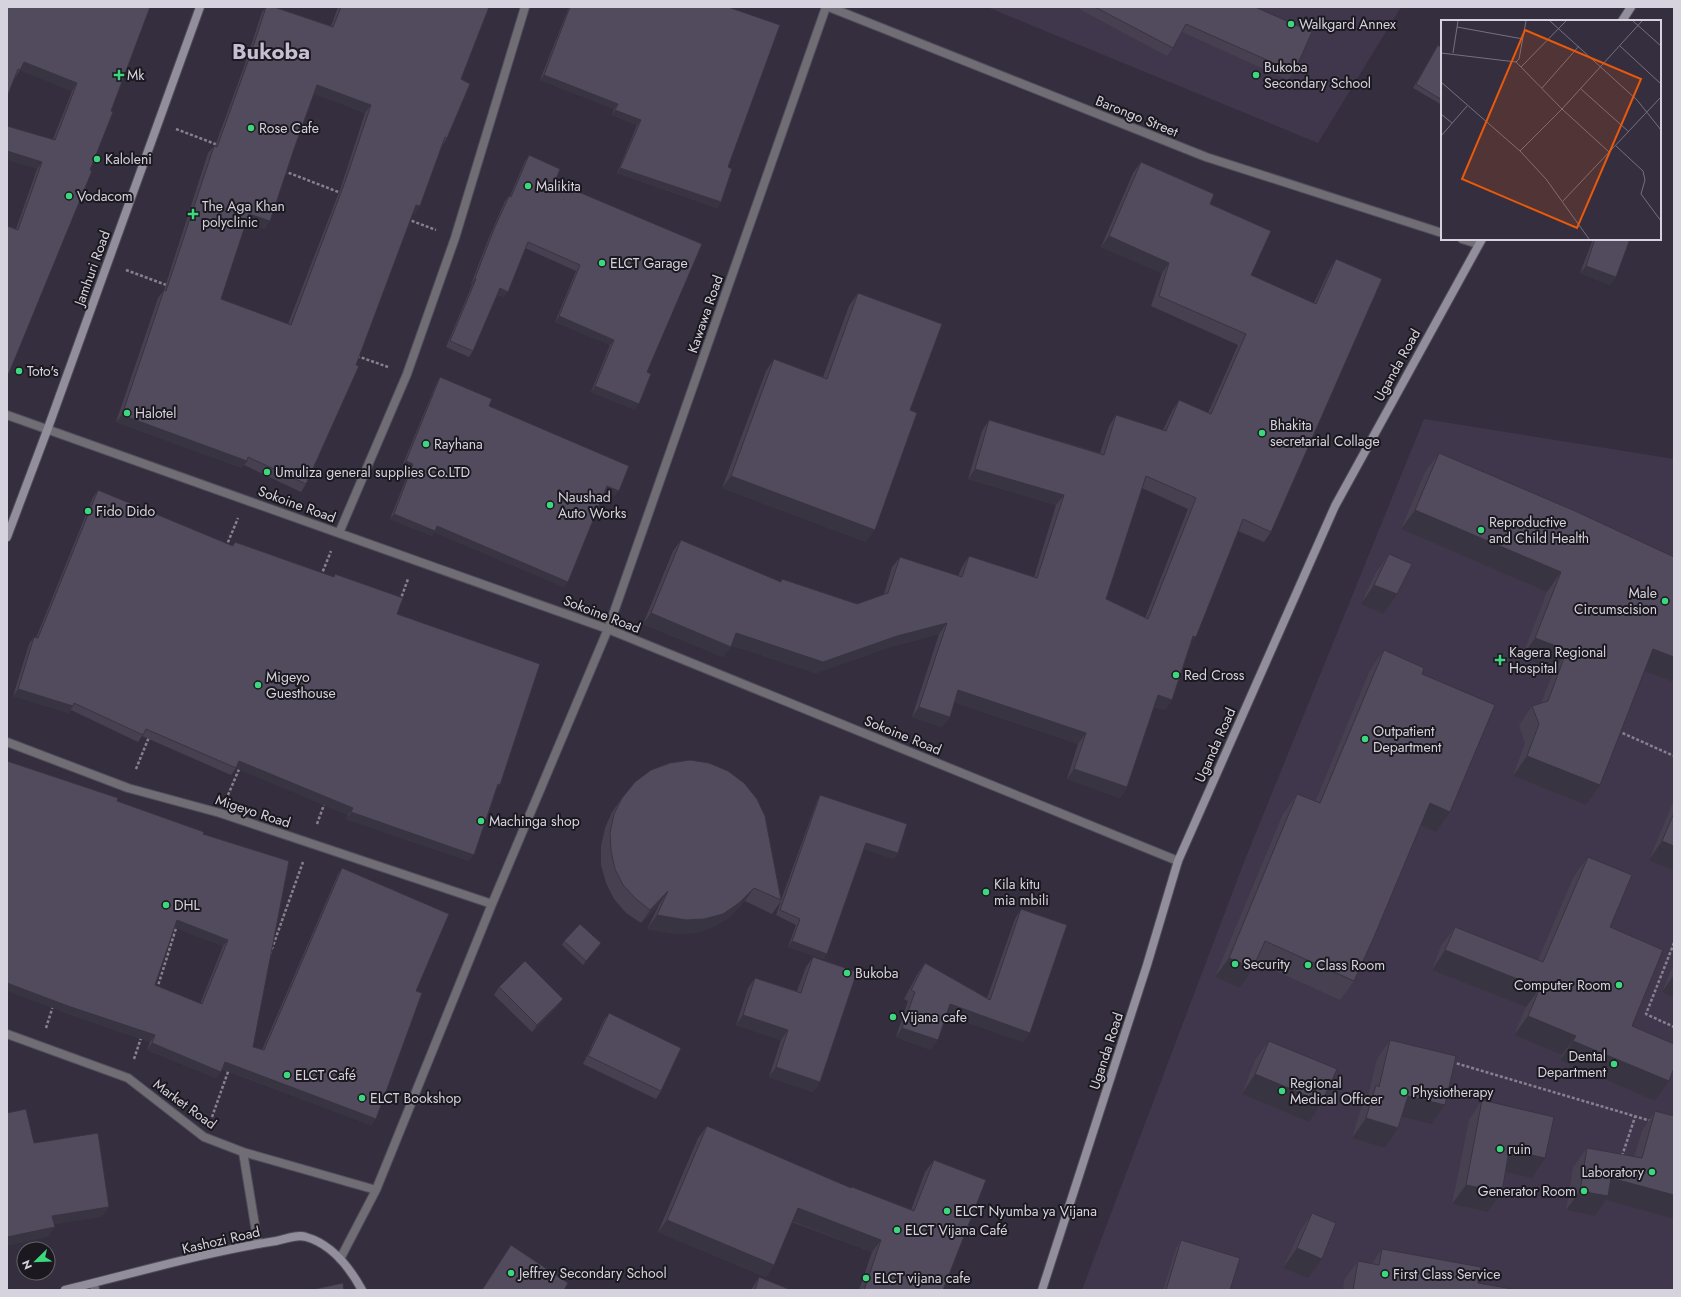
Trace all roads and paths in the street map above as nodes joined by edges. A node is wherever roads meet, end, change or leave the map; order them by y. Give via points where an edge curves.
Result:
1 (200, 7) edge
2 (525, 7) edge
3 (827, 7) edge
4 (1631, 7) edge
5 (1623, 20) edge
6 (158, 122) junction
7 (225, 148) edge
8 (277, 168) edge
9 (344, 194) edge
10 (403, 218) edge
11 (1441, 233) edge
12 (455, 238) junction
13 (1468, 240) edge
14 (1480, 242) edge
15 (108, 263) junction
16 (175, 288) edge
17 (355, 355) edge
18 (407, 374) junction
19 (7, 415) edge
20 (48, 428) junction
21 (246, 499) junction
22 (339, 532) junction
23 (7, 537) edge
24 (225, 550) edge
25 (415, 560) junction
26 (318, 583) edge
27 (398, 604) edge
28 (608, 629) junction
29 (152, 730) edge
30 (1615, 730) edge
31 (7, 742) edge
32 (1674, 756) edge
33 (241, 763) edge
34 (128, 788) junction
35 (327, 798) edge
36 (220, 813) junction
37 (310, 842) junction
38 (1178, 861) junction
39 (492, 904) junction
40 (179, 921) edge
41 (1674, 943) edge
42 (268, 960) edge
43 (155, 996) edge
44 (56, 999) edge
45 (1674, 1027) edge
46 (143, 1033) edge
47 (7, 1034) edge
48 (40, 1045) junction
49 (1448, 1060) edge
50 (231, 1064) edge
51 (128, 1078) junction
52 (1634, 1117) junction
53 (1654, 1122) edge
54 (204, 1137) junction
55 (243, 1152) junction
56 (1621, 1161) edge
57 (376, 1190) junction
58 (258, 1244) junction
59 (340, 1259) junction
60 (94, 1287) edge
61 (66, 1290) edge
62 (362, 1290) edge
63 (1042, 1290) edge

1 - 6 main road, Jamhuri Road
2 - 12 street
3 - 11 street, Barongo Street via 1206,157
3 - 28 street, Kawawa Road
4 - 5 main road
6 - 7 path
6 - 15 main road, Jamhuri Road
8 - 9 path
10 - 12 path
12 - 18 street
13 - 14 street
14 - 38 main road, Uganda Road via 1335,506
15 - 16 path
15 - 20 main road, Jamhuri Road
17 - 18 path
18 - 22 street
19 - 20 street, Sokoine Road
20 - 21 street, Sokoine Road
20 - 23 main road, Jamhuri Road
21 - 22 street, Sokoine Road
21 - 24 path
22 - 25 street, Sokoine Road
22 - 26 path
25 - 27 path
25 - 28 street, Sokoine Road
28 - 38 street, Sokoine Road
28 - 39 street, Kawawa Road
29 - 34 path
30 - 32 path
31 - 34 street, Migeyo Road
33 - 36 path
34 - 36 street, Migeyo Road
35 - 37 path
36 - 37 street, Migeyo Road
37 - 39 street, Migeyo Road
37 - 42 path
38 - 63 main road, Uganda Road
39 - 57 street, Kawawa Road
40 - 43 path
41 - 45 path via 1646,1014
44 - 48 path
46 - 51 path
47 - 48 street, Market Road
48 - 51 street, Market Road
49 - 52 path
50 - 54 path
51 - 54 street, Market Road
52 - 53 path
52 - 56 path
54 - 55 street, Market Road
55 - 57 street, Market Road
55 - 58 street
57 - 59 street, Kawawa Road
58 - 59 main road, Kashozi Road via 304,1236 320,1243
58 - 60 main road, Kashozi Road
59 - 62 main road, Kashozi Road via 355,1276
60 - 61 main road, Kashozi Road

